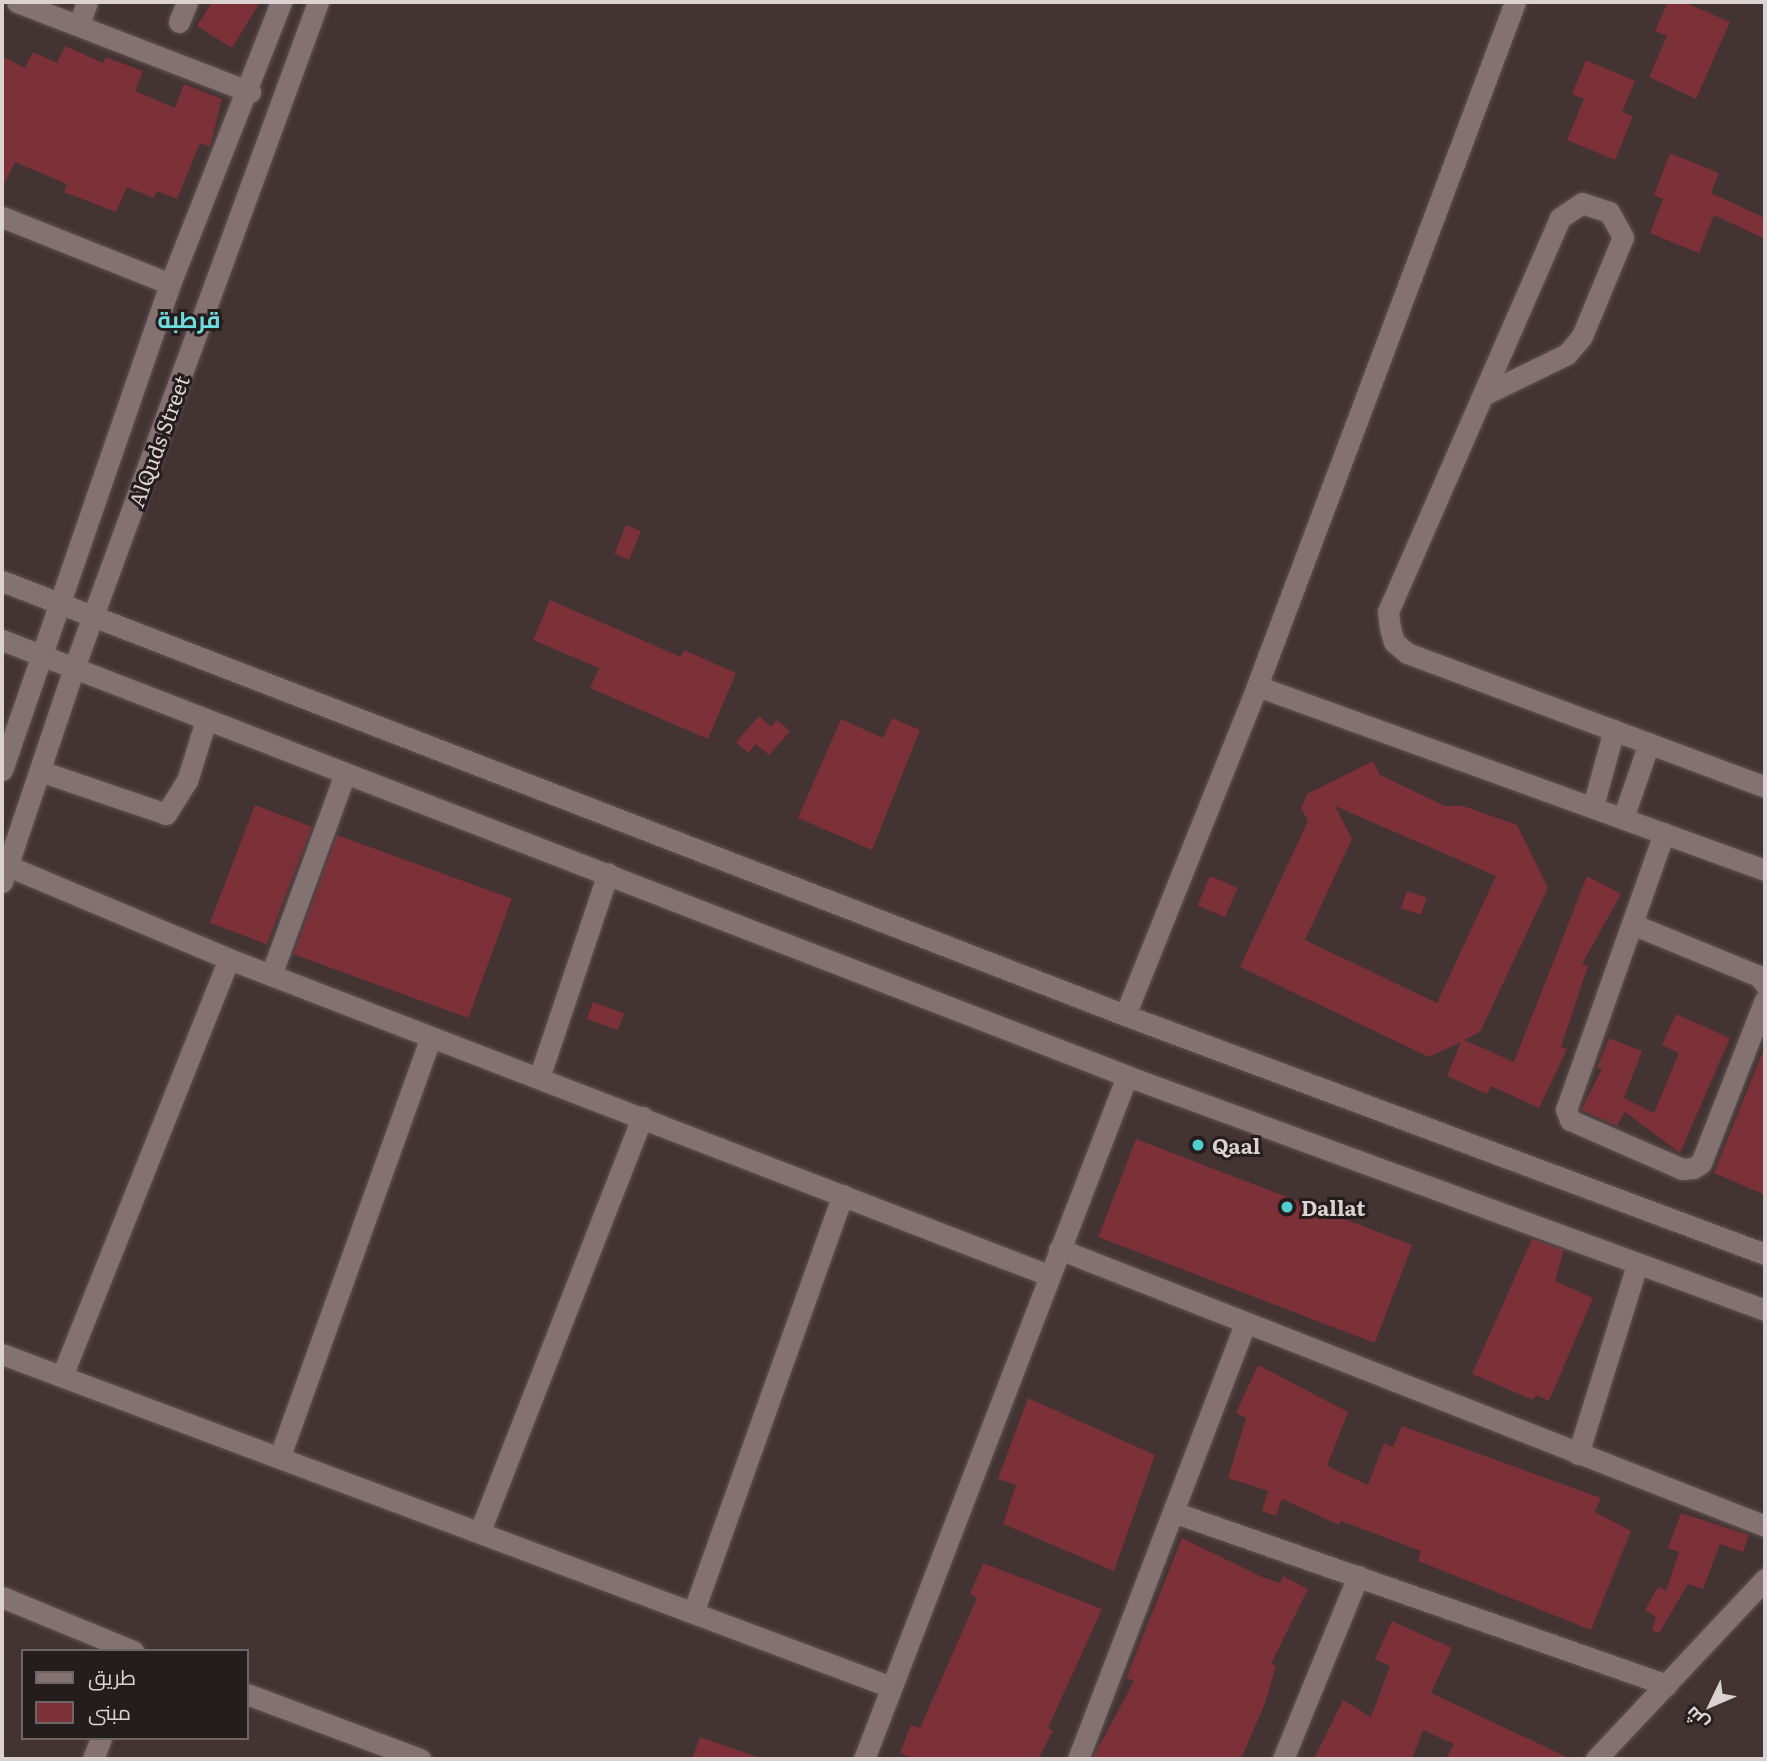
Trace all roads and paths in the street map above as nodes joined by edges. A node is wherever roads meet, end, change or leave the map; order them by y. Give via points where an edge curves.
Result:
1 (17, 2) edge
2 (87, 2) edge
3 (281, 2) edge
4 (318, 2) edge
5 (1515, 2) edge
6 (79, 25) junction
7 (250, 92) junction
8 (2, 217) edge
9 (170, 284) junction
10 (1483, 395) junction
11 (2, 581) edge
12 (60, 605) junction
13 (94, 618) junction
14 (2, 640) edge
15 (43, 655) junction
16 (75, 665) junction
17 (1257, 686) junction
18 (206, 720) junction
19 (1614, 730) junction
20 (1650, 743) junction
21 (2, 770) edge
22 (40, 771) junction
23 (344, 777) junction
24 (1765, 786) edge
25 (1593, 807) junction
26 (1623, 818) junction
27 (1664, 833) junction
28 (1765, 870) edge
29 (608, 873) junction
30 (5, 874) edge
31 (1632, 924) junction
32 (229, 959) junction
33 (271, 975) junction
34 (1765, 984) edge
35 (1765, 1000) edge
36 (1125, 1015) junction
37 (431, 1037) junction
38 (1127, 1076) junction
39 (539, 1078) junction
40 (642, 1117) junction
41 (843, 1195) junction
42 (1059, 1249) junction
43 (1765, 1254) edge
44 (1637, 1264) junction
45 (1048, 1275) junction
46 (1765, 1310) edge
47 (1245, 1325) junction
48 (2, 1354) edge
49 (62, 1376) junction
50 (1578, 1454) junction
51 (279, 1456) junction
52 (1173, 1512) junction
53 (1765, 1526) edge
54 (480, 1531) junction
55 (1358, 1576) junction
56 (1765, 1580) edge
57 (2, 1597) edge
58 (695, 1610) junction
59 (129, 1649) edge
60 (1667, 1685) junction
61 (891, 1687) junction
62 (248, 1694) edge
63 (100, 1740) edge
64 (93, 1759) edge
65 (420, 1759) edge
66 (864, 1759) edge
67 (1078, 1759) edge
68 (1283, 1759) edge
69 (1596, 1759) edge

1 - 6 street
2 - 6 street
3 - 7 street, AlQuds Street
4 - 13 street, AlQuds Street
5 - 17 street
6 - 7 street
7 - 9 street, AlQuds Street
8 - 9 street
9 - 12 street, AlQuds Street
10 - 10 street via 1566,354 1582,336 1623,237 1609,212 1582,203 1560,218
10 - 19 street via 1388,612 1394,642 1407,653
11 - 12 street
12 - 13 street
12 - 15 street, AlQuds Street
13 - 16 street, AlQuds Street
13 - 36 street
14 - 15 street
15 - 16 street
15 - 21 street, AlQuds Street
16 - 18 street
16 - 22 street, AlQuds Street
17 - 25 street
17 - 36 street
18 - 22 street via 187,781 166,814
18 - 23 street
19 - 20 street
19 - 25 street
20 - 24 street
20 - 26 street
22 - 30 street, AlQuds Street
23 - 29 street
23 - 33 street
25 - 26 street
26 - 27 street
27 - 28 street
27 - 31 street
29 - 38 street
29 - 39 street
30 - 32 street
31 - 34 street via 1759,976
31 - 35 street via 1566,1109 1579,1127 1682,1169 1701,1163
32 - 33 street
32 - 49 street
33 - 37 street
36 - 43 street
37 - 39 street
37 - 51 street
38 - 42 street
38 - 44 street
39 - 40 street
40 - 41 street
40 - 54 street
41 - 45 street
41 - 58 street
42 - 45 street
42 - 47 street
44 - 46 street
44 - 50 street
45 - 61 street
47 - 50 street
47 - 52 street
48 - 49 street
49 - 51 street
50 - 53 street
51 - 54 street
52 - 55 street
52 - 67 street
54 - 58 street
55 - 60 street
55 - 68 street
56 - 60 street
57 - 59 street
58 - 61 street
60 - 69 street
61 - 66 street
62 - 65 street
63 - 64 street

